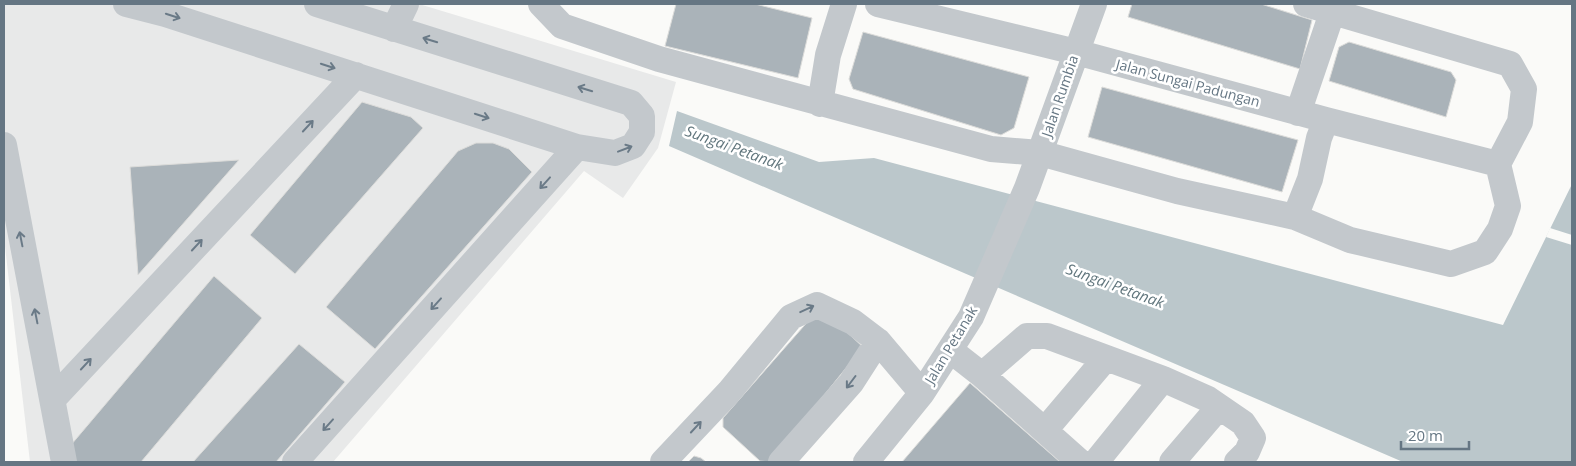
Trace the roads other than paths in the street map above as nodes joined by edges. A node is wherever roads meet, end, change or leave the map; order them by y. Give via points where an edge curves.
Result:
1 (126, 4) edge
2 (317, 4) edge
3 (406, 4) edge
4 (542, 4) edge
5 (844, 4) edge
6 (878, 4) edge
7 (1094, 4) edge
8 (1306, 4) edge
9 (1332, 13) junction
10 (394, 29) junction
11 (1076, 52) junction
12 (356, 75) junction
13 (820, 104) junction
14 (1298, 113) junction
15 (1326, 120) junction
16 (4, 145) edge
17 (577, 146) junction
18 (1040, 153) junction
19 (1498, 164) junction
20 (1027, 188) joint
21 (1295, 217) junction
22 (878, 341) junction
23 (950, 350) junction
24 (1106, 358) junction
25 (982, 374) junction
26 (1163, 379) junction
27 (922, 393) junction
28 (53, 399) junction
29 (1219, 407) junction
30 (1045, 430) junction
31 (64, 462) edge
32 (295, 462) edge
33 (663, 462) edge
34 (781, 462) edge
35 (866, 462) edge
36 (1080, 462) edge
37 (1096, 462) edge
38 (1172, 462) edge
39 (1237, 462) edge

1 -> 12 street
2 - 10 street
3 - 10 street
4 - 13 street via 562,26 659,59
5 - 13 street via 828,55
6 - 11 street, Jalan Sungai Padungan
7 - 11 street, Jalan Rumbia
8 - 9 street
9 - 14 street
9 - 19 street via 1510,64 1524,89 1520,122
17 -> 10 street via 614,153 633,146 642,132 642,116 631,103
11 - 14 street, Jalan Sungai Padungan
11 - 18 street, Jalan Rumbia
12 -> 17 street
28 -> 12 street
13 - 18 street via 991,149
14 - 15 street, Jalan Sungai Padungan
15 - 19 street, Jalan Sungai Padungan
15 - 21 street via 1310,179
28 -> 16 street
17 -> 32 street
18 - 20 street, Jalan Rumbia
18 - 21 street via 1177,190
19 - 21 street via 1508,206 1500,229 1485,252 1451,264 1350,240
20 - 23 street, Jalan Petanak via 979,299
22 - 27 street
33 -> 22 street via 729,392 791,317 817,305 853,322
22 -> 34 street via 851,383
23 - 25 street
23 - 27 street, Jalan Petanak
24 - 25 street via 1048,336 1027,336
24 - 26 street
24 - 30 street
25 - 30 street
26 - 29 street
26 - 37 street
27 - 35 street, Jalan Petanak
28 - 31 street
29 - 38 street
29 - 39 street via 1243,423 1253,438 1247,452
30 - 36 street

